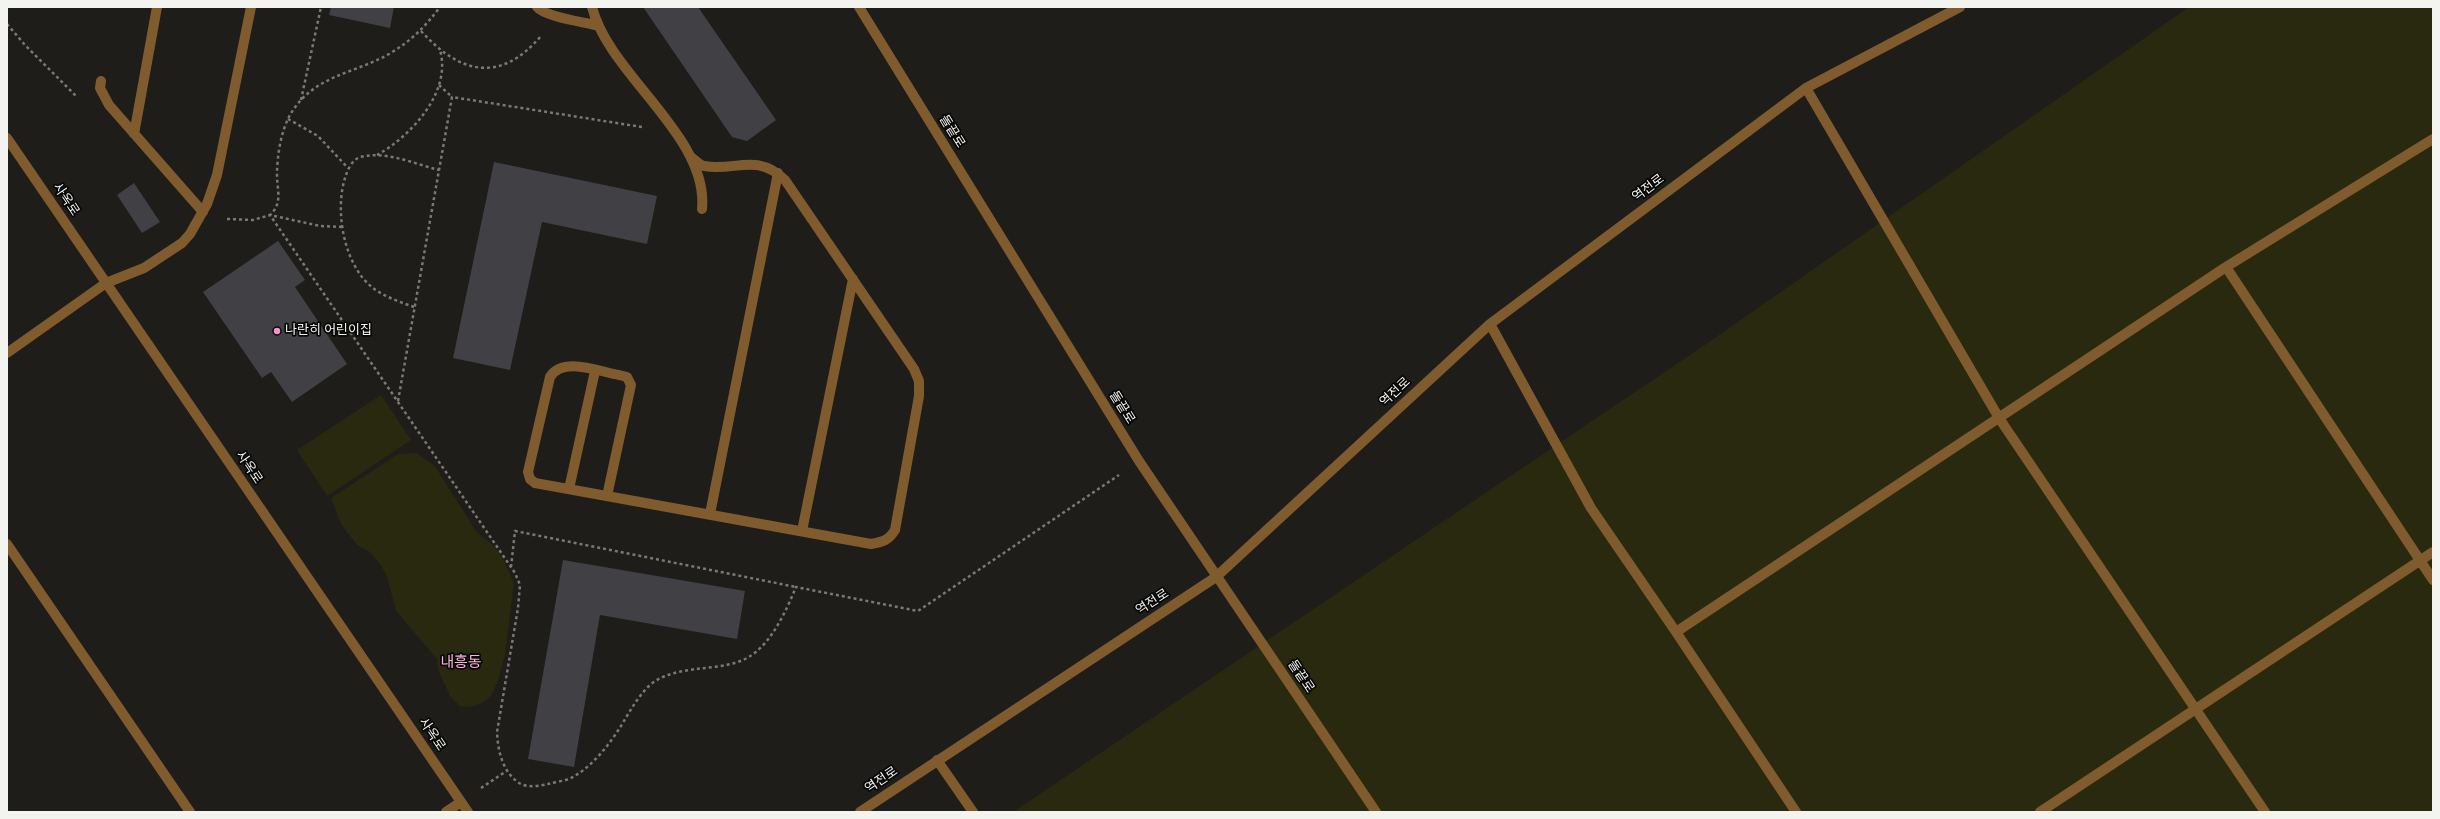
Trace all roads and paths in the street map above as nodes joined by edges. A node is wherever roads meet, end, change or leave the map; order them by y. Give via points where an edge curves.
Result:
1 (157, 7) edge
2 (251, 7) edge
3 (321, 7) edge
4 (440, 7) edge
5 (537, 7) edge
6 (592, 7) edge
7 (859, 7) edge
8 (1960, 7) edge
9 (551, 16) junction
10 (599, 26) junction
11 (422, 31) junction
12 (440, 50) junction
13 (101, 81) dead end
14 (439, 85) junction
15 (1806, 88) junction
16 (452, 97) junction
17 (300, 102) junction
18 (288, 119) junction
19 (674, 132) junction
20 (134, 134) junction
21 (7, 138) edge
22 (2433, 139) edge
23 (376, 155) junction
24 (691, 157) junction
25 (348, 168) junction
26 (439, 170) junction
27 (778, 174) junction
28 (702, 209) dead end
29 (203, 212) junction
30 (270, 215) junction
31 (222, 218) dead end
32 (342, 227) junction
33 (2226, 267) junction
34 (853, 279) junction
35 (106, 282) junction
36 (414, 307) junction
37 (1490, 324) junction
38 (7, 353) edge
39 (595, 371) junction
40 (398, 401) junction
41 (1999, 418) junction
42 (1139, 461) junction
43 (569, 489) junction
44 (606, 496) junction
45 (710, 514) junction
46 (802, 531) junction
47 (7, 544) edge
48 (2433, 552) edge
49 (2420, 561) junction
50 (511, 567) junction
51 (1216, 578) junction
52 (2433, 580) edge
53 (796, 587) junction
54 (1676, 632) junction
55 (2196, 709) junction
56 (937, 760) junction
57 (508, 770) junction
58 (461, 802) junction
59 (190, 812) edge
60 (446, 812) edge
61 (468, 812) edge
62 (860, 812) edge
63 (973, 812) edge
64 (1376, 812) edge
65 (1796, 812) edge
66 (2040, 812) edge
67 (2265, 812) edge

1 - 20 street
2 - 29 street via 217,175
3 - 17 path
4 - 11 path
5 - 9 street
6 - 10 street
7 - 42 street, 돌끝로
8 - 15 street, 역전로
9 - 10 street
9 - 12 path via 544,33 535,43 520,58 502,65 492,68 464,65
10 - 19 street via 605,38
11 - 12 path
11 - 17 path via 388,54 323,82
12 - 14 path via 443,68
13 - 20 street via 103,96
14 - 16 path
14 - 23 path via 429,105 408,133 393,146
15 - 37 street, 역전로
15 - 41 street
16 - 19 path
16 - 26 path
17 - 18 path
18 - 25 path via 318,136
18 - 30 path via 279,154 279,200
19 - 24 street
20 - 29 street
21 - 35 street, 사옥로
22 - 33 street
23 - 25 path via 357,158
23 - 26 path
24 - 27 street via 703,166 758,165
24 - 28 street via 703,195
25 - 32 path via 342,184 340,202
26 - 36 path
27 - 34 street via 785,180
27 - 45 street
29 - 35 street via 190,234 170,252 144,268
30 - 31 path via 242,221
30 - 32 path via 320,226
30 - 40 path
32 - 36 path via 348,249 372,287 395,301
33 - 41 street
33 - 49 street
34 - 46 street
34 - 46 street via 906,356 919,381 919,396 898,517 895,530 881,543 871,544
35 - 38 street
35 - 58 street, 사옥로
36 - 40 path
37 - 51 street, 역전로
37 - 54 street via 1591,508
39 - 43 street
39 - 43 street via 569,366 554,371 550,377 528,472 530,479 535,483
39 - 44 street via 626,377 631,385
40 - 50 path
41 - 54 street
41 - 55 street
42 - 51 street, 돌끝로
42 - 53 path via 918,611
43 - 44 street
44 - 45 street
45 - 46 street
47 - 59 street
48 - 49 street
49 - 52 street
49 - 55 street
50 - 53 path via 514,531
50 - 57 path via 520,585 497,732 500,758
51 - 56 street, 역전로
51 - 64 street, 돌끝로
53 - 57 path via 778,623 755,652 727,665 682,671 665,676 652,684 640,696 590,765 570,778 541,786 523,786 513,779
54 - 65 street
55 - 66 street
55 - 67 street
56 - 62 street, 역전로
56 - 63 street
57 - 58 path
58 - 60 street
58 - 61 street, 사옥로

